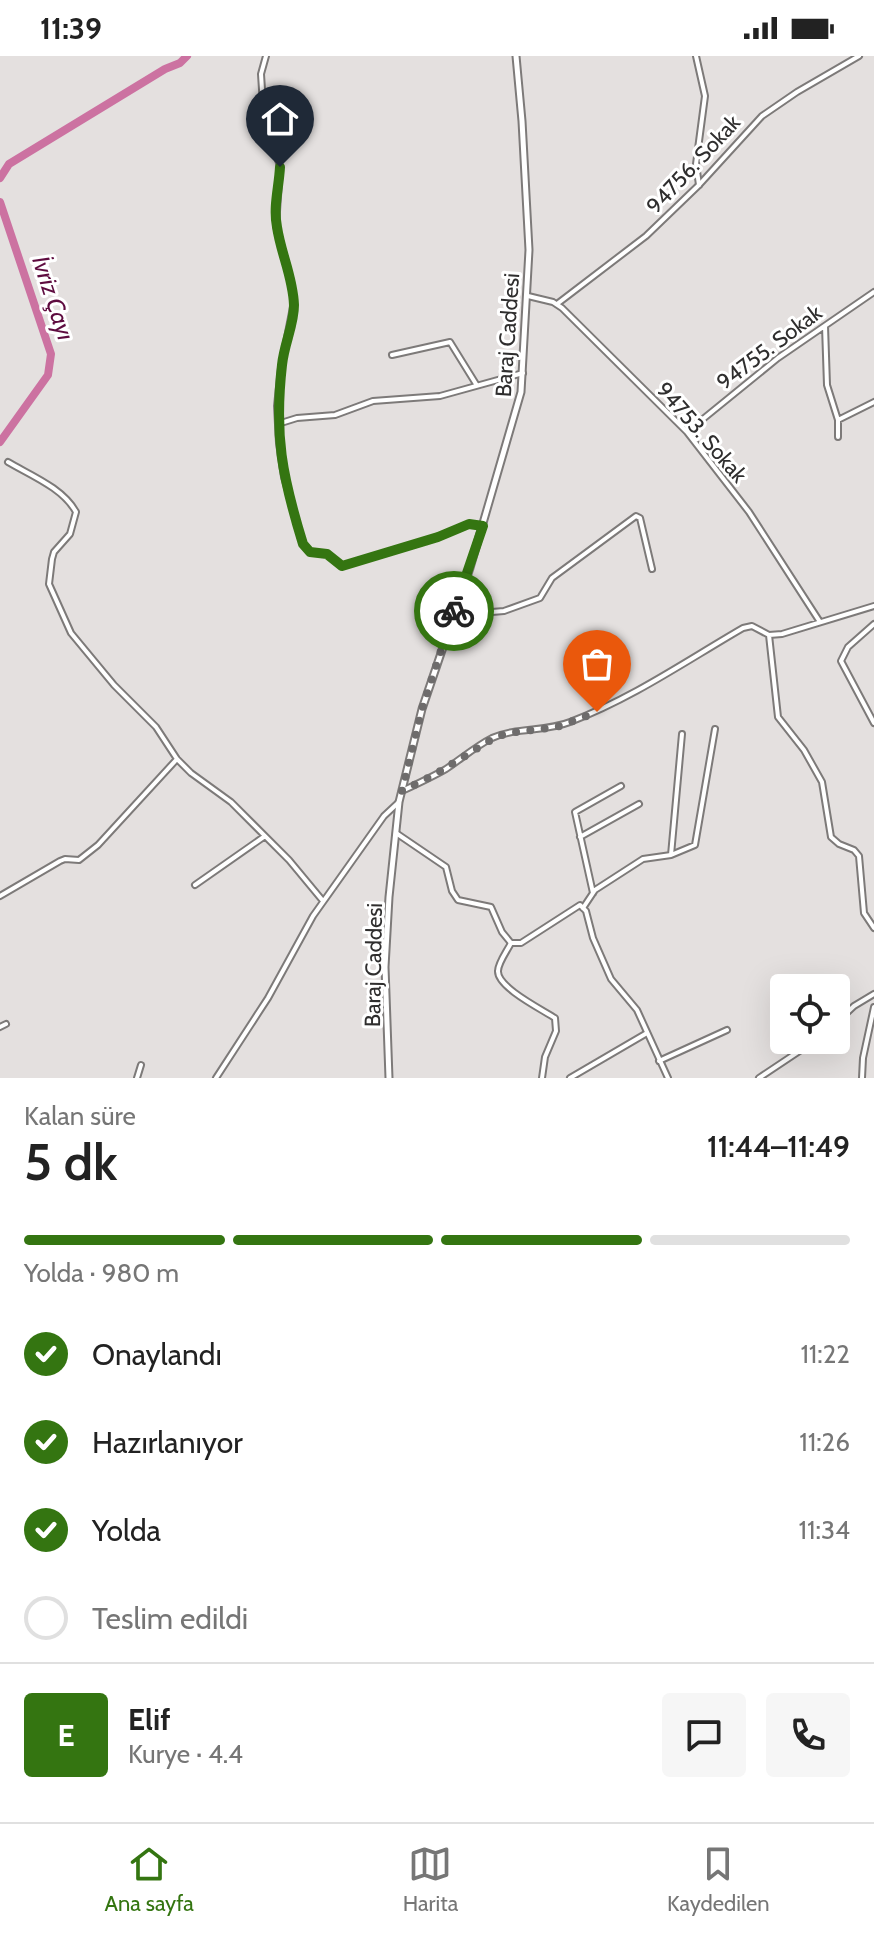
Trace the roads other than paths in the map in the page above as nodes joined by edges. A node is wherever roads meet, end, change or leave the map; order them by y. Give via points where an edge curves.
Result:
1 (266, 56) edge
2 (516, 56) edge
3 (696, 56) edge
4 (859, 56) edge
5 (699, 185) junction
6 (874, 292) edge
7 (528, 296) junction
8 (557, 304) junction
9 (825, 325) junction
10 (392, 355) dead end
11 (523, 373) junction
12 (476, 385) junction
13 (874, 402) edge
14 (838, 420) junction
15 (280, 423) junction
16 (687, 432) junction
17 (838, 437) dead end
18 (8, 462) dead end
19 (483, 526) junction
20 (652, 569) dead end
21 (874, 606) edge
22 (453, 615) junction
23 (820, 622) junction
24 (874, 624) edge
25 (769, 635) junction
26 (874, 723) edge
27 (715, 729) dead end
28 (682, 734) dead end
29 (177, 759) junction
30 (621, 786) dead end
31 (402, 791) junction
32 (399, 802) junction
33 (639, 804) dead end
34 (396, 833) junction
35 (265, 836) junction
36 (580, 837) junction
37 (671, 855) junction
38 (195, 885) dead end
39 (593, 893) junction
40 (0, 896) edge
41 (323, 901) junction
42 (583, 908) junction
43 (874, 928) edge
44 (511, 943) junction
45 (874, 994) edge
46 (874, 1007) edge
47 (850, 1010) edge
48 (6, 1024) dead end
49 (0, 1027) edge
50 (727, 1030) dead end
51 (647, 1033) junction
52 (795, 1054) edge
53 (659, 1061) junction
54 (141, 1065) dead end
55 (137, 1078) edge
56 (216, 1078) edge
57 (389, 1078) edge
58 (542, 1078) edge
59 (570, 1078) edge
60 (668, 1078) edge
61 (759, 1078) edge
62 (862, 1078) edge

1 - 15 street via 262,98 280,167 276,226 294,302 282,361
2 - 7 main road, Baraj Caddesi
3 - 5 street via 705,96 696,164
4 - 5 street, 94756. Sokak via 762,116
5 - 8 street, 94756. Sokak via 639,242
6 - 9 street, 94755. Sokak
7 - 8 street, 94753. Sokak
7 - 11 main road, Baraj Caddesi
8 - 16 street, 94753. Sokak
9 - 14 street via 828,393
9 - 16 street, 94755. Sokak
10 - 12 street via 450,342
11 - 12 street
11 - 19 main road, Baraj Caddesi via 515,420
12 - 15 street
13 - 14 street
14 - 17 street
15 - 19 street via 281,466 303,544 310,552 327,554 342,566 469,524
16 - 23 street, 94753. Sokak via 749,512
18 - 29 street via 71,503 76,521 54,552 49,584 71,633 156,727
19 - 22 main road, Baraj Caddesi
20 - 22 street via 640,518 633,516 552,578 540,598 504,611
21 - 23 street
22 - 31 main road, Baraj Caddesi
23 - 25 street
24 - 26 street via 848,647 841,661
25 - 31 street via 748,626 608,706 557,727 494,738
25 - 43 street via 778,717 822,782 831,837 859,856 864,913
27 - 37 street via 695,845
28 - 37 street
29 - 35 street
29 - 40 street via 79,860 60,861
30 - 36 street via 575,812
31 - 32 main road, Baraj Caddesi
32 - 34 main road, Baraj Caddesi
32 - 41 street
33 - 36 street
34 - 44 street via 446,867 458,900 491,907
34 - 57 main road, Baraj Caddesi via 385,967
35 - 38 street
35 - 41 street
36 - 39 street
37 - 39 street via 643,859
39 - 42 street
41 - 56 street
42 - 44 street via 580,905 521,943
42 - 51 street via 611,979 637,1010
44 - 58 street via 498,976 506,988 555,1018
45 - 47 street
46 - 62 street
48 - 49 street
50 - 53 street
51 - 53 street
51 - 59 street
52 - 61 street
53 - 60 street
54 - 55 street

